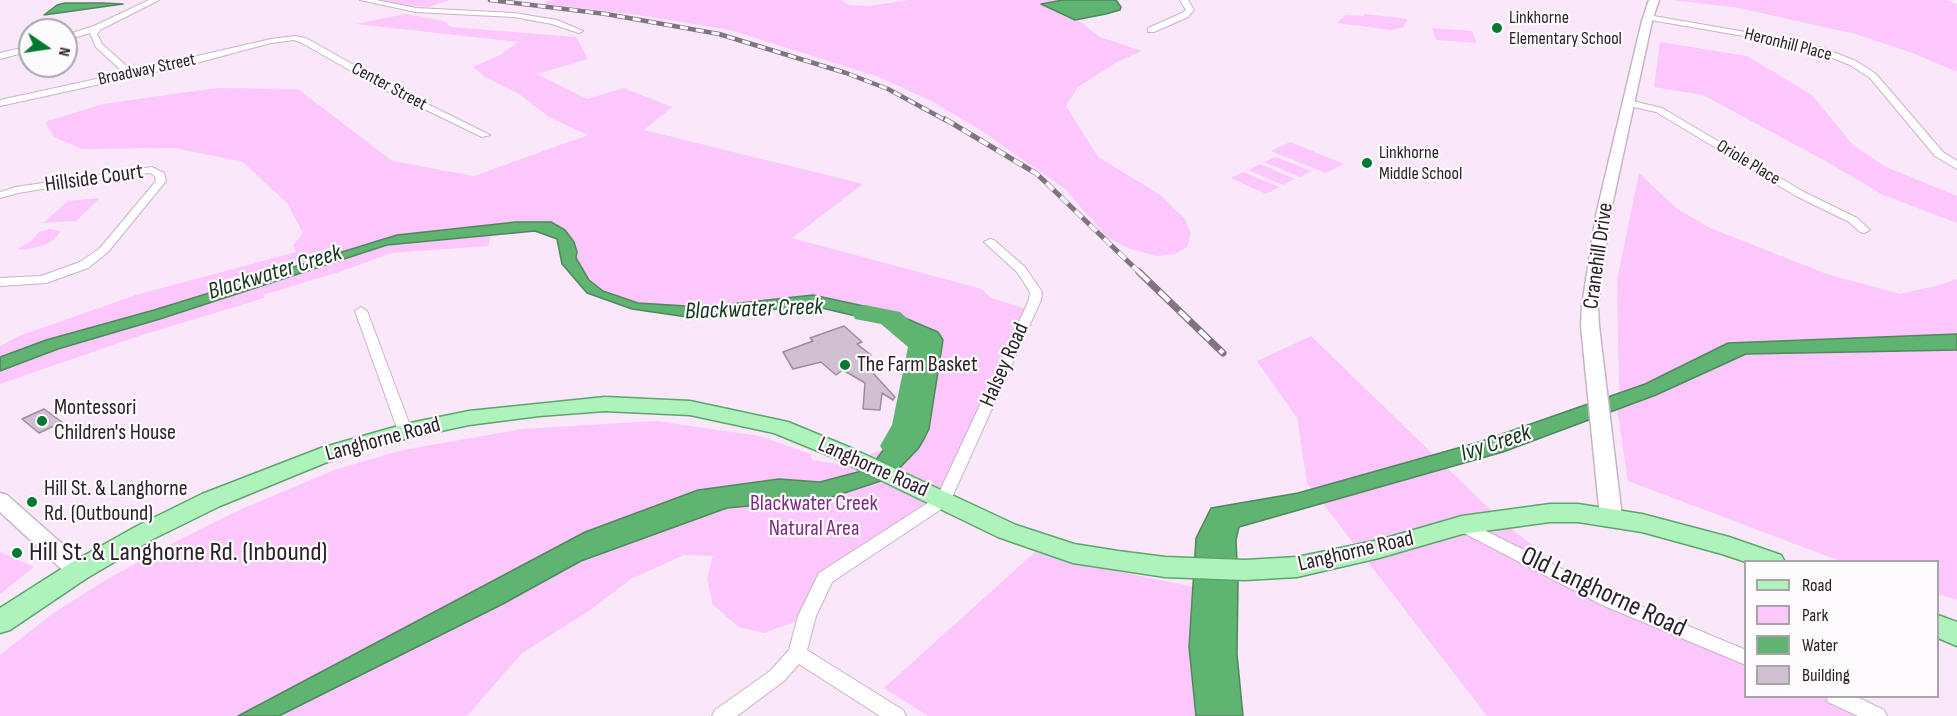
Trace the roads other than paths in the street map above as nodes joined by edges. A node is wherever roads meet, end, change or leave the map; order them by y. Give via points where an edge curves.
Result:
1 (155, 0) edge
2 (364, 0) edge
3 (1184, 0) edge
4 (1654, 0) edge
5 (1648, 17) junction
6 (97, 28) junction
7 (1151, 30) dead end
8 (579, 31) dead end
9 (78, 34) edge
10 (294, 38) joint
11 (18, 51) edge
12 (0, 56) edge
13 (129, 73) junction
14 (0, 103) edge
15 (1628, 103) junction
16 (485, 135) dead end
17 (1957, 166) edge
18 (0, 195) edge
19 (1864, 230) dead end
20 (990, 242) dead end
21 (0, 282) edge
22 (362, 310) dead end
23 (405, 431) junction
24 (936, 497) junction
25 (0, 500) edge
26 (1611, 517) junction
27 (1462, 525) junction
28 (1769, 560) edge
29 (78, 571) junction
30 (0, 622) edge
31 (1939, 627) edge
32 (1957, 635) edge
33 (797, 653) junction
34 (1744, 657) edge
35 (1839, 698) edge
36 (722, 716) edge
37 (896, 716) edge
38 (1877, 716) edge

1 - 6 street
2 - 8 street via 416,10 514,15
3 - 7 street via 1190,10 1185,15
4 - 5 main road, Cranehill Drive
5 - 15 main road, Cranehill Drive
5 - 17 street, Heronhill Place via 1791,42 1853,63 1872,76 1939,154
6 - 9 street
6 - 13 street via 93,34 99,45
10 - 13 street, Broadway Street
10 - 16 street, Center Street
11 - 12 street
13 - 14 street, Broadway Street
15 - 19 street, Oriole Place via 1659,110 1800,194 1853,220
15 - 26 main road, Cranehill Drive via 1603,215 1590,326
18 - 21 street, Hillside Court via 136,171 152,170 160,175 161,181 104,250 84,265 42,280
20 - 24 street, Halsey Road via 1021,270 1036,292 1035,300
22 - 23 street
23 - 24 main road, Langhorne Road via 540,409 604,404 690,408 780,427
23 - 29 main road, Langhorne Road via 329,453 211,500
24 - 27 main road, Langhorne Road via 1007,531 1073,553 1165,567 1297,567
24 - 33 street via 825,578 807,616
25 - 29 main road
26 - 27 main road, Langhorne Road via 1550,513
26 - 28 main road, Langhorne Road via 1641,522
27 - 34 street, Old Langhorne Road via 1608,600
29 - 30 main road, Langhorne Road
31 - 32 main road
33 - 36 street via 777,676
33 - 37 street
35 - 38 street

